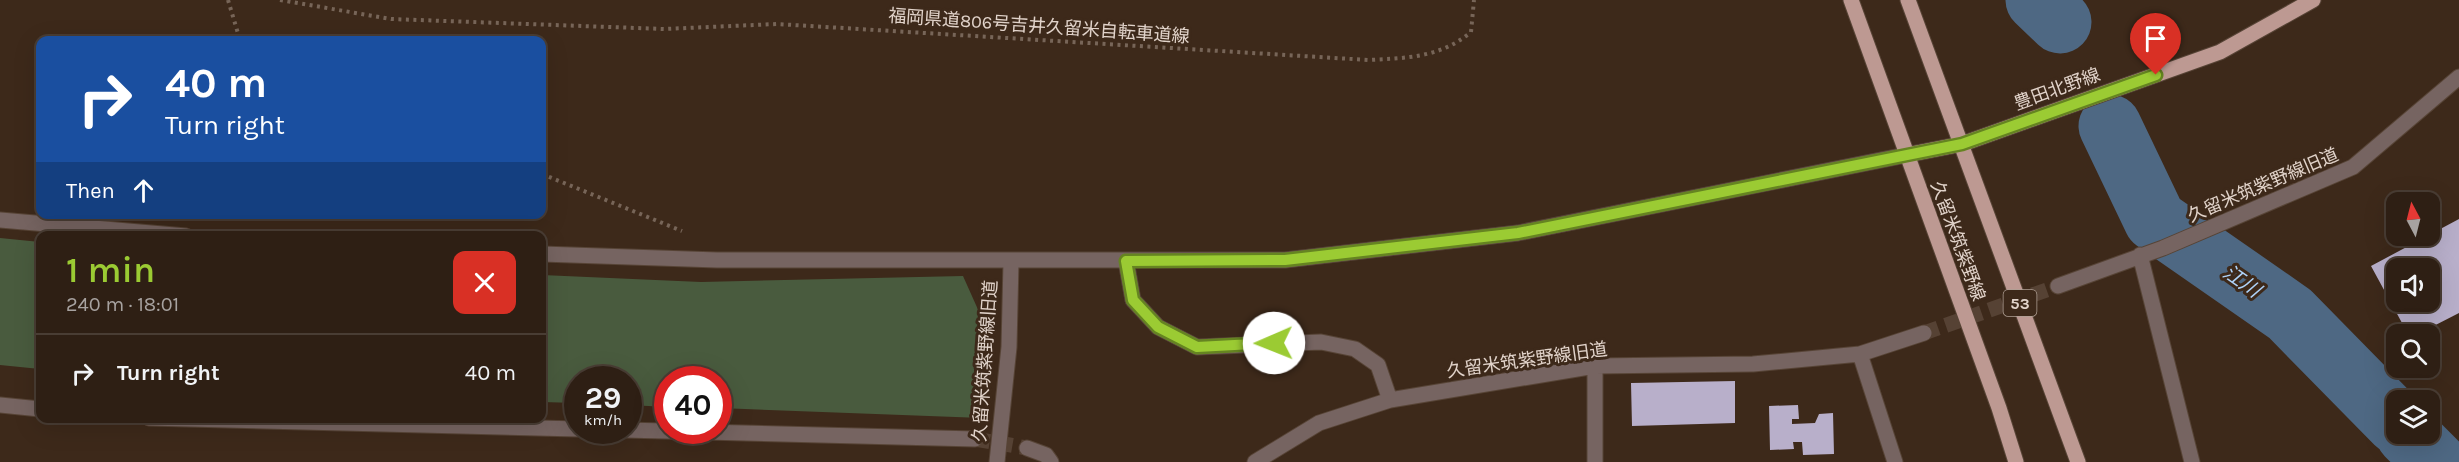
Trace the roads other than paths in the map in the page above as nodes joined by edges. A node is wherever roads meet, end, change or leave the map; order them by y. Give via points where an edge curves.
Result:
1 (1851, 0) edge
2 (1908, 0) edge
3 (2313, 0) edge
4 (2459, 77) edge
5 (1962, 144) junction
6 (1906, 155) junction
7 (0, 220) edge
8 (128, 231) edge
9 (546, 254) edge
10 (2140, 255) junction
11 (1126, 261) junction
12 (1011, 262) junction
13 (2058, 286) tunnel mouth
14 (1924, 333) tunnel mouth
15 (1860, 354) junction
16 (1595, 366) junction
17 (1390, 400) junction
18 (0, 405) edge
19 (36, 409) edge
20 (344, 423) edge
21 (564, 429) edge
22 (642, 430) edge
23 (975, 439) tunnel mouth
24 (1027, 448) tunnel mouth
25 (997, 462) edge
26 (1051, 462) edge
27 (1255, 462) edge
28 (1595, 462) edge
29 (1895, 462) edge
30 (2016, 462) edge
31 (2078, 462) edge
32 (2192, 462) edge

1 - 6 main road, 久留米筑紫野線
2 - 5 main road, 久留米筑紫野線 / 53
3 - 5 main road, 豊田北野線 via 2220,52
4 - 10 street, 久留米筑紫野線旧道 via 2354,167
5 - 6 main road, 豊田北野線
5 - 31 main road, 久留米筑紫野線 / 53
6 - 11 street via 1518,233 1285,260
6 - 30 main road, 久留米筑紫野線
7 - 8 street
9 - 12 street
10 - 13 street, 久留米筑紫野線旧道
10 - 32 street
11 - 12 street
11 - 17 street via 1133,300 1158,327 1197,347 1322,342 1355,350 1378,365
12 - 25 street, 久留米筑紫野線旧道 via 1009,347
14 - 15 street, 久留米筑紫野線旧道
15 - 16 street, 久留米筑紫野線旧道 via 1753,364
15 - 29 street
16 - 17 street, 久留米筑紫野線旧道
16 - 28 street
17 - 27 street, 久留米筑紫野線旧道 via 1319,423
18 - 19 street
20 - 21 street
22 - 23 street
24 - 26 street via 1046,455

